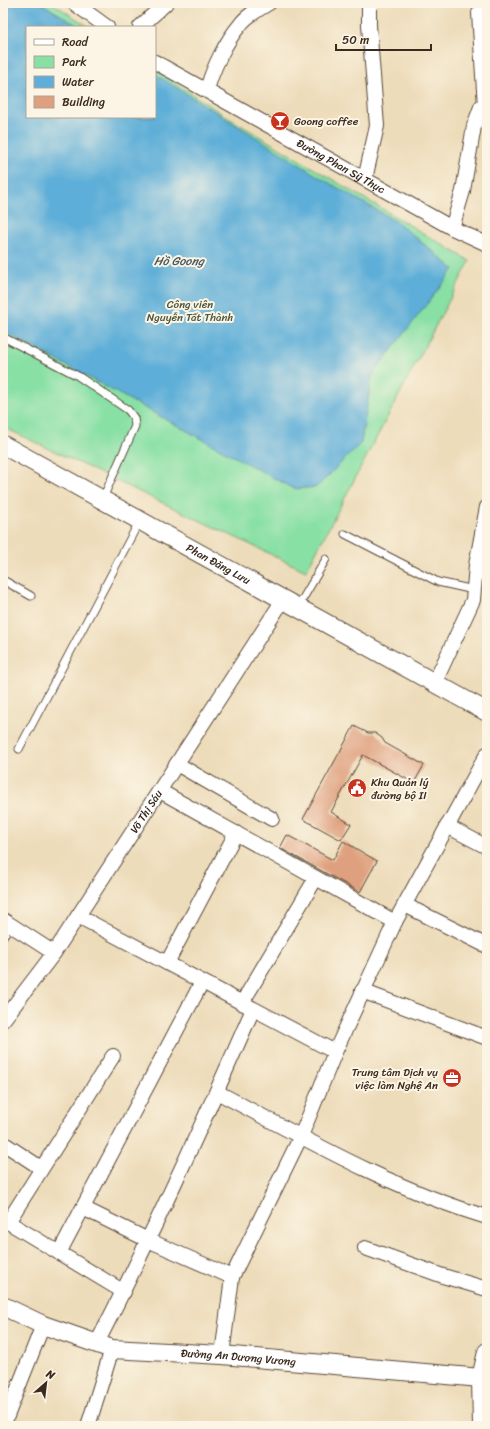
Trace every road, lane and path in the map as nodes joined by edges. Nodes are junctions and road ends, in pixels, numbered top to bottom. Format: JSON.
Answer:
{"nodes":[{"id":1,"x":74,"y":3,"type":"edge"},
{"id":2,"x":166,"y":3,"type":"edge"},
{"id":3,"x":269,"y":3,"type":"edge"},
{"id":4,"x":369,"y":3,"type":"edge"},
{"id":5,"x":479,"y":13,"type":"dead end"},
{"id":6,"x":106,"y":26,"type":"edge"},
{"id":7,"x":141,"y":26,"type":"edge"},
{"id":8,"x":156,"y":63,"type":"edge"},
{"id":9,"x":206,"y":90,"type":"junction"},
{"id":10,"x":486,"y":106,"type":"edge"},
{"id":11,"x":365,"y":179,"type":"junction"},
{"id":12,"x":452,"y":228,"type":"junction"},
{"id":13,"x":487,"y":244,"type":"edge"},
{"id":14,"x":3,"y":336,"type":"edge"},
{"id":15,"x":3,"y":444,"type":"edge"},
{"id":16,"x":103,"y":498,"type":"junction"},
{"id":17,"x":487,"y":507,"type":"edge"},
{"id":18,"x":140,"y":519,"type":"junction"},
{"id":19,"x":345,"y":534,"type":"dead end"},
{"id":20,"x":326,"y":559,"type":"dead end"},
{"id":21,"x":482,"y":566,"type":"edge"},
{"id":22,"x":3,"y":580,"type":"edge"},
{"id":23,"x":474,"y":590,"type":"junction"},
{"id":24,"x":31,"y":596,"type":"dead end"},
{"id":25,"x":291,"y":603,"type":"junction"},
{"id":26,"x":435,"y":682,"type":"junction"},
{"id":27,"x":487,"y":712,"type":"edge"},
{"id":28,"x":19,"y":750,"type":"dead end"},
{"id":29,"x":487,"y":754,"type":"edge"},
{"id":30,"x":177,"y":764,"type":"junction"},
{"id":31,"x":160,"y":791,"type":"junction"},
{"id":32,"x":272,"y":819,"type":"dead end"},
{"id":33,"x":447,"y":826,"type":"junction"},
{"id":34,"x":236,"y":833,"type":"junction"},
{"id":35,"x":487,"y":847,"type":"edge"},
{"id":36,"x":316,"y":878,"type":"junction"},
{"id":37,"x":405,"y":905,"type":"junction"},
{"id":38,"x":78,"y":916,"type":"junction"},
{"id":39,"x":395,"y":922,"type":"junction"},
{"id":40,"x":6,"y":927,"type":"edge"},
{"id":41,"x":487,"y":946,"type":"edge"},
{"id":42,"x":54,"y":953,"type":"junction"},
{"id":43,"x":167,"y":963,"type":"junction"},
{"id":44,"x":202,"y":982,"type":"junction"},
{"id":45,"x":362,"y":991,"type":"junction"},
{"id":46,"x":247,"y":1006,"type":"junction"},
{"id":47,"x":3,"y":1020,"type":"edge"},
{"id":48,"x":487,"y":1038,"type":"edge"},
{"id":49,"x":335,"y":1052,"type":"junction"},
{"id":50,"x":113,"y":1056,"type":"dead end"},
{"id":51,"x":217,"y":1092,"type":"junction"},
{"id":52,"x":301,"y":1136,"type":"junction"},
{"id":53,"x":3,"y":1143,"type":"edge"},
{"id":54,"x":41,"y":1168,"type":"junction"},
{"id":55,"x":83,"y":1208,"type":"junction"},
{"id":56,"x":487,"y":1217,"type":"edge"},
{"id":57,"x":5,"y":1221,"type":"edge"},
{"id":58,"x":148,"y":1240,"type":"junction"},
{"id":59,"x":366,"y":1248,"type":"dead end"},
{"id":60,"x":59,"y":1253,"type":"junction"},
{"id":61,"x":232,"y":1277,"type":"junction"},
{"id":62,"x":487,"y":1289,"type":"edge"},
{"id":63,"x":124,"y":1292,"type":"junction"},
{"id":64,"x":3,"y":1306,"type":"edge"},
{"id":65,"x":43,"y":1325,"type":"junction"},
{"id":66,"x":105,"y":1346,"type":"junction"},
{"id":67,"x":487,"y":1352,"type":"edge"},
{"id":68,"x":222,"y":1355,"type":"junction"},
{"id":69,"x":484,"y":1379,"type":"edge"},
{"id":70,"x":3,"y":1426,"type":"edge"},
{"id":71,"x":88,"y":1426,"type":"edge"},
{"id":72,"x":482,"y":1426,"type":"edge"}],
"edges":[{"from":1,"to":6,"type":"street"},
{"from":2,"to":7,"type":"street"},
{"from":3,"to":9,"type":"street"},
{"from":4,"to":11,"type":"street"},
{"from":5,"to":10,"type":"street"},
{"from":8,"to":9,"type":"street","name":"Đường Phan Sỹ Thục"},
{"from":9,"to":11,"type":"street","name":"Đường Phan Sỹ Thục"},
{"from":10,"to":12,"type":"street"},
{"from":11,"to":12,"type":"street","name":"Đường Phan Sỹ Thục"},
{"from":12,"to":13,"type":"street","name":"Đường Phan Sỹ Thục"},
{"from":14,"to":16,"type":"lane"},
{"from":15,"to":16,"type":"street","name":"Phan Đăng Lưu"},
{"from":16,"to":18,"type":"street","name":"Phan Đăng Lưu"},
{"from":17,"to":21,"type":"street"},
{"from":18,"to":25,"type":"street","name":"Phan Đăng Lưu"},
{"from":18,"to":28,"type":"lane"},
{"from":19,"to":23,"type":"lane"},
{"from":20,"to":25,"type":"lane"},
{"from":21,"to":23,"type":"street"},
{"from":22,"to":24,"type":"lane"},
{"from":23,"to":26,"type":"street"},
{"from":25,"to":26,"type":"street","name":"Phan Đăng Lưu"},
{"from":25,"to":30,"type":"street","name":"Võ Thị Sáu"},
{"from":26,"to":27,"type":"street","name":"Phan Đăng Lưu"},
{"from":29,"to":33,"type":"street"},
{"from":30,"to":31,"type":"street","name":"Võ Thị Sáu"},
{"from":30,"to":32,"type":"street"},
{"from":31,"to":34,"type":"street"},
{"from":31,"to":38,"type":"street","name":"Võ Thị Sáu"},
{"from":33,"to":35,"type":"street"},
{"from":33,"to":37,"type":"street"},
{"from":34,"to":36,"type":"street"},
{"from":34,"to":43,"type":"street"},
{"from":36,"to":39,"type":"street"},
{"from":36,"to":46,"type":"street"},
{"from":37,"to":39,"type":"street"},
{"from":37,"to":41,"type":"street"},
{"from":38,"to":42,"type":"street","name":"Võ Thị Sáu"},
{"from":38,"to":43,"type":"street"},
{"from":39,"to":45,"type":"street"},
{"from":40,"to":42,"type":"street"},
{"from":42,"to":47,"type":"street","name":"Võ Thị Sáu"},
{"from":43,"to":44,"type":"street"},
{"from":44,"to":46,"type":"street"},
{"from":44,"to":55,"type":"street"},
{"from":45,"to":48,"type":"street"},
{"from":45,"to":49,"type":"street"},
{"from":46,"to":49,"type":"street"},
{"from":46,"to":51,"type":"street"},
{"from":49,"to":52,"type":"street"},
{"from":50,"to":54,"type":"street"},
{"from":51,"to":52,"type":"street"},
{"from":51,"to":58,"type":"street"},
{"from":52,"to":56,"type":"street"},
{"from":52,"to":61,"type":"street"},
{"from":53,"to":54,"type":"street"},
{"from":54,"to":57,"type":"street"},
{"from":55,"to":58,"type":"street"},
{"from":55,"to":60,"type":"street"},
{"from":57,"to":60,"type":"street"},
{"from":58,"to":61,"type":"street"},
{"from":58,"to":63,"type":"street"},
{"from":59,"to":62,"type":"street"},
{"from":60,"to":63,"type":"street"},
{"from":61,"to":68,"type":"street"},
{"from":63,"to":66,"type":"street"},
{"from":64,"to":65,"type":"street","name":"Đường An Dương Vương"},
{"from":65,"to":66,"type":"street","name":"Đường An Dương Vương"},
{"from":65,"to":70,"type":"street"},
{"from":66,"to":68,"type":"street","name":"Đường An Dương Vương"},
{"from":66,"to":71,"type":"street"},
{"from":67,"to":69,"type":"street"},
{"from":68,"to":69,"type":"street","name":"Đường An Dương Vương"},
{"from":69,"to":72,"type":"street"}]}
